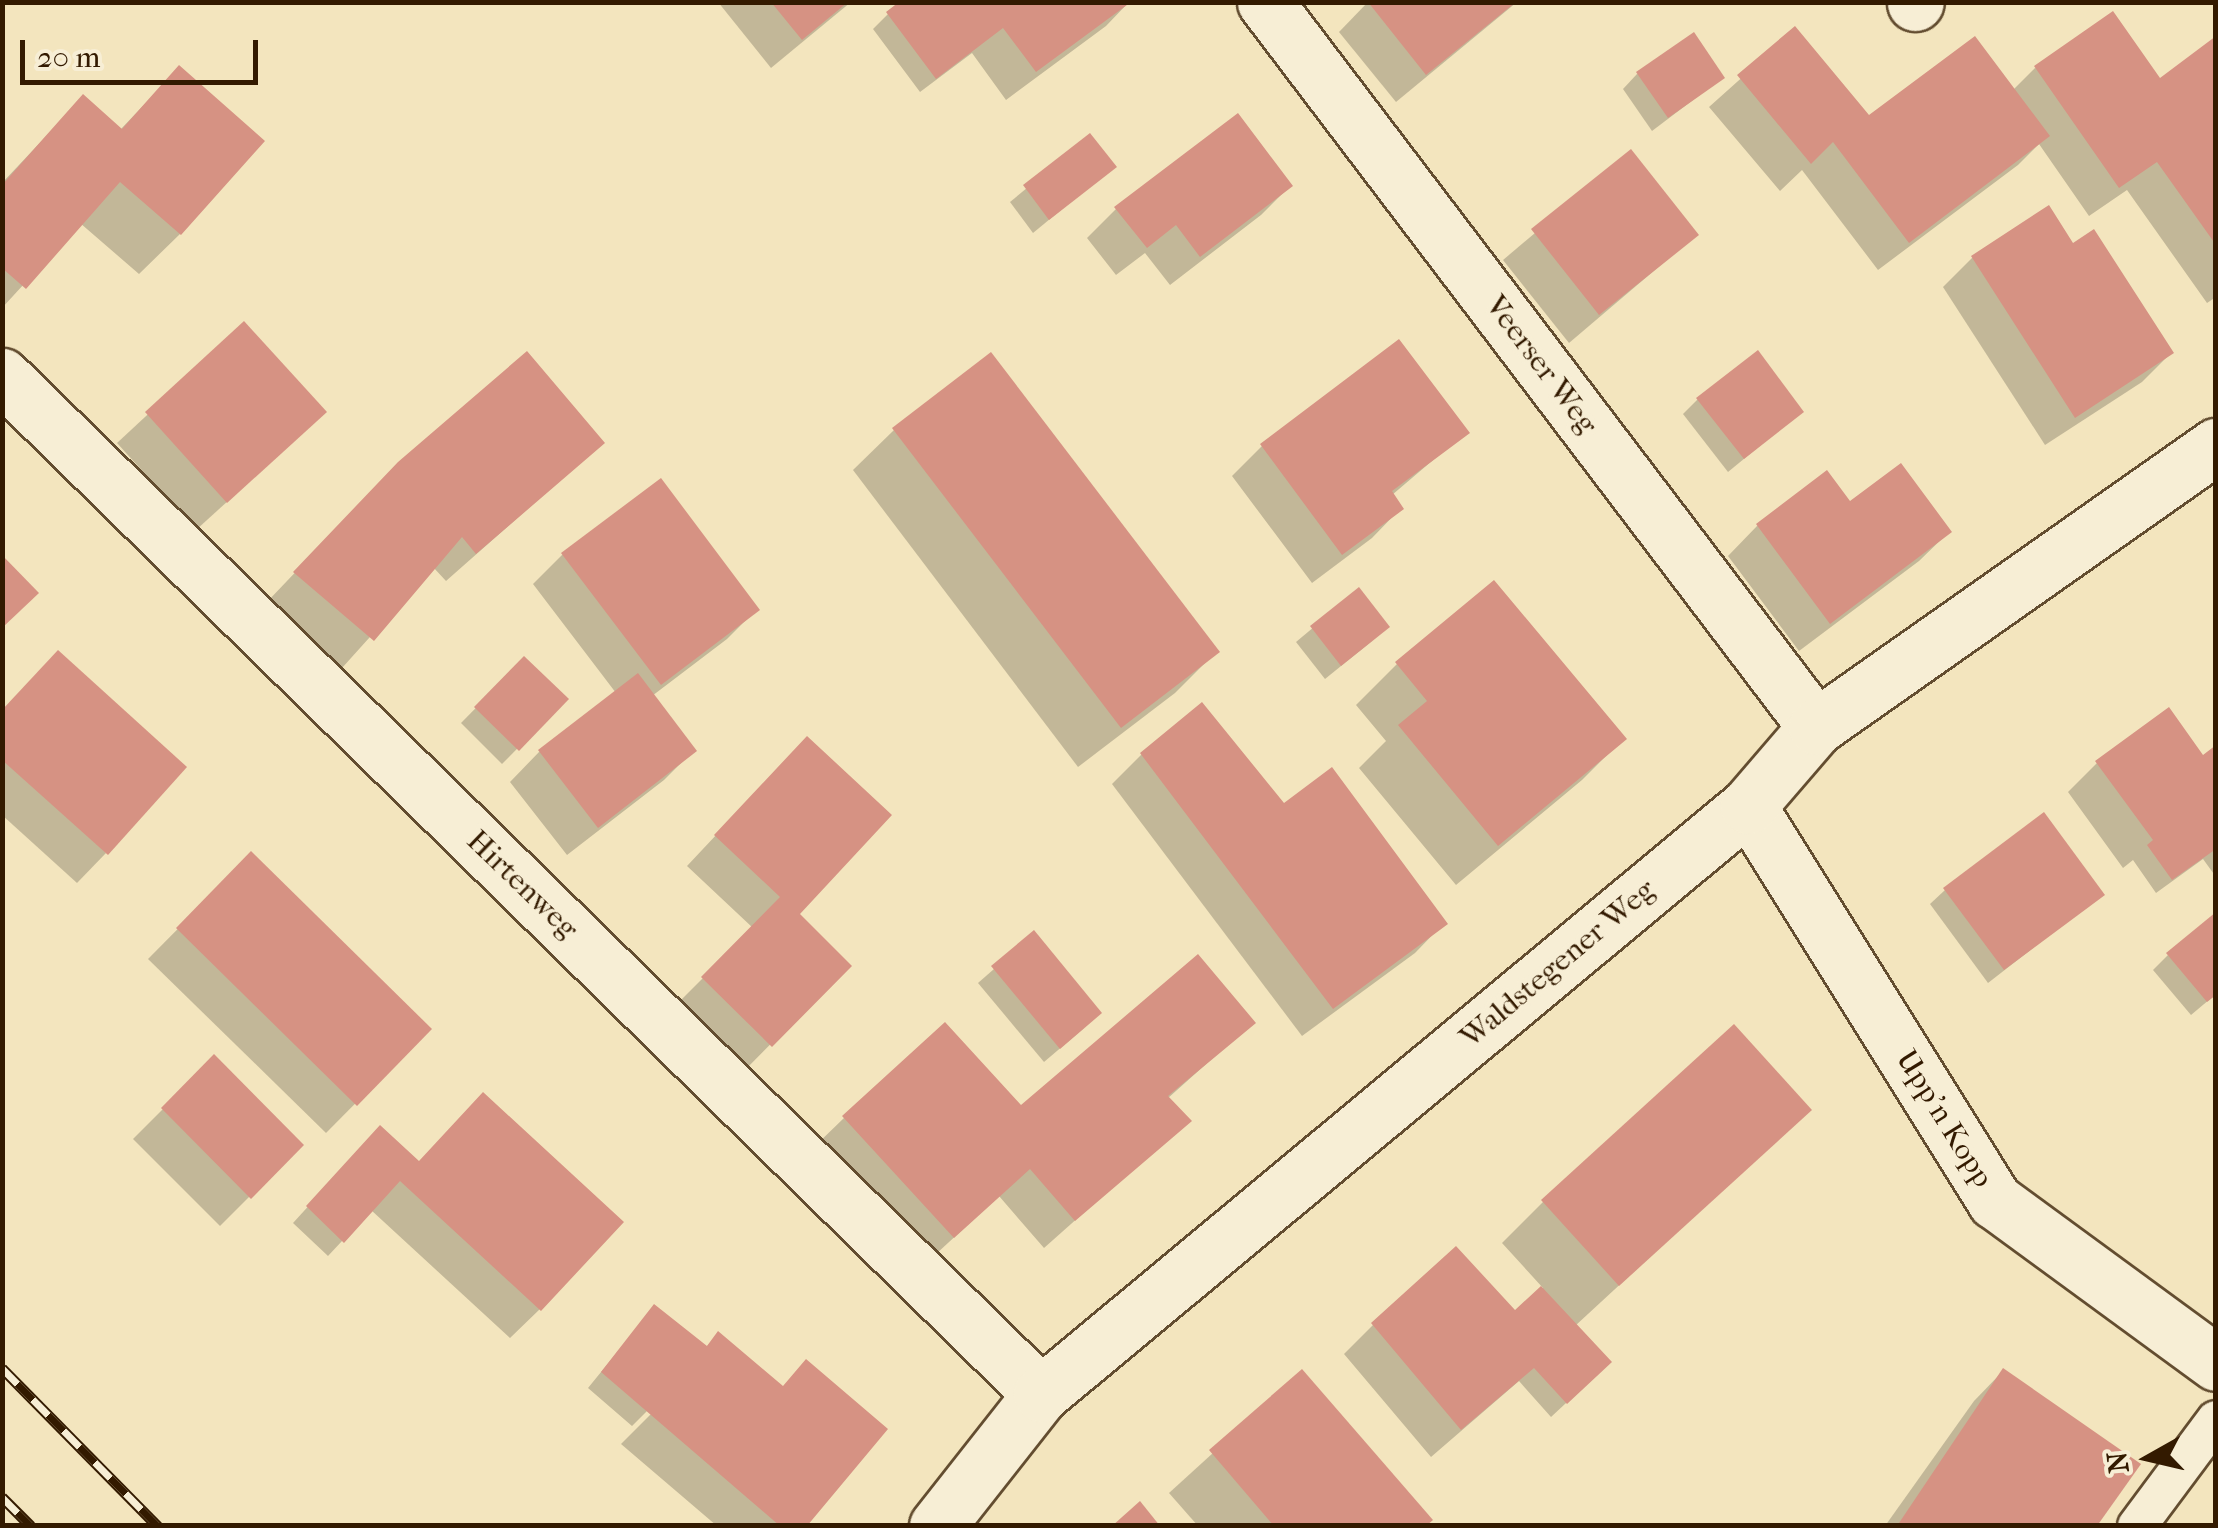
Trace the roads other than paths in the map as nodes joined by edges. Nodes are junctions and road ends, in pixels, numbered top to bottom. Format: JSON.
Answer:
{"nodes":[{"id":1,"x":1265,"y":2,"type":"edge"},
{"id":2,"x":2,"y":376,"type":"edge"},
{"id":3,"x":2216,"y":446,"type":"edge"},
{"id":4,"x":1816,"y":727,"type":"junction"},
{"id":5,"x":1748,"y":806,"type":"junction"},
{"id":6,"x":2216,"y":1363,"type":"edge"},
{"id":7,"x":1042,"y":1394,"type":"junction"},
{"id":8,"x":2216,"y":1420,"type":"edge"},
{"id":9,"x":938,"y":1526,"type":"edge"},
{"id":10,"x":2137,"y":1526,"type":"edge"}],
"edges":[{"from":1,"to":4,"type":"street","name":"Veerser Weg"},
{"from":2,"to":7,"type":"street","name":"Hirtenweg"},
{"from":3,"to":4,"type":"street","name":"Waldstegener Weg"},
{"from":4,"to":5,"type":"street","name":"Waldstegener Weg"},
{"from":5,"to":6,"type":"street","name":"Upp'n Kopp"},
{"from":5,"to":7,"type":"street","name":"Waldstegener Weg"},
{"from":7,"to":9,"type":"street","name":"Waldstegener Weg"},
{"from":8,"to":10,"type":"lane"}]}
